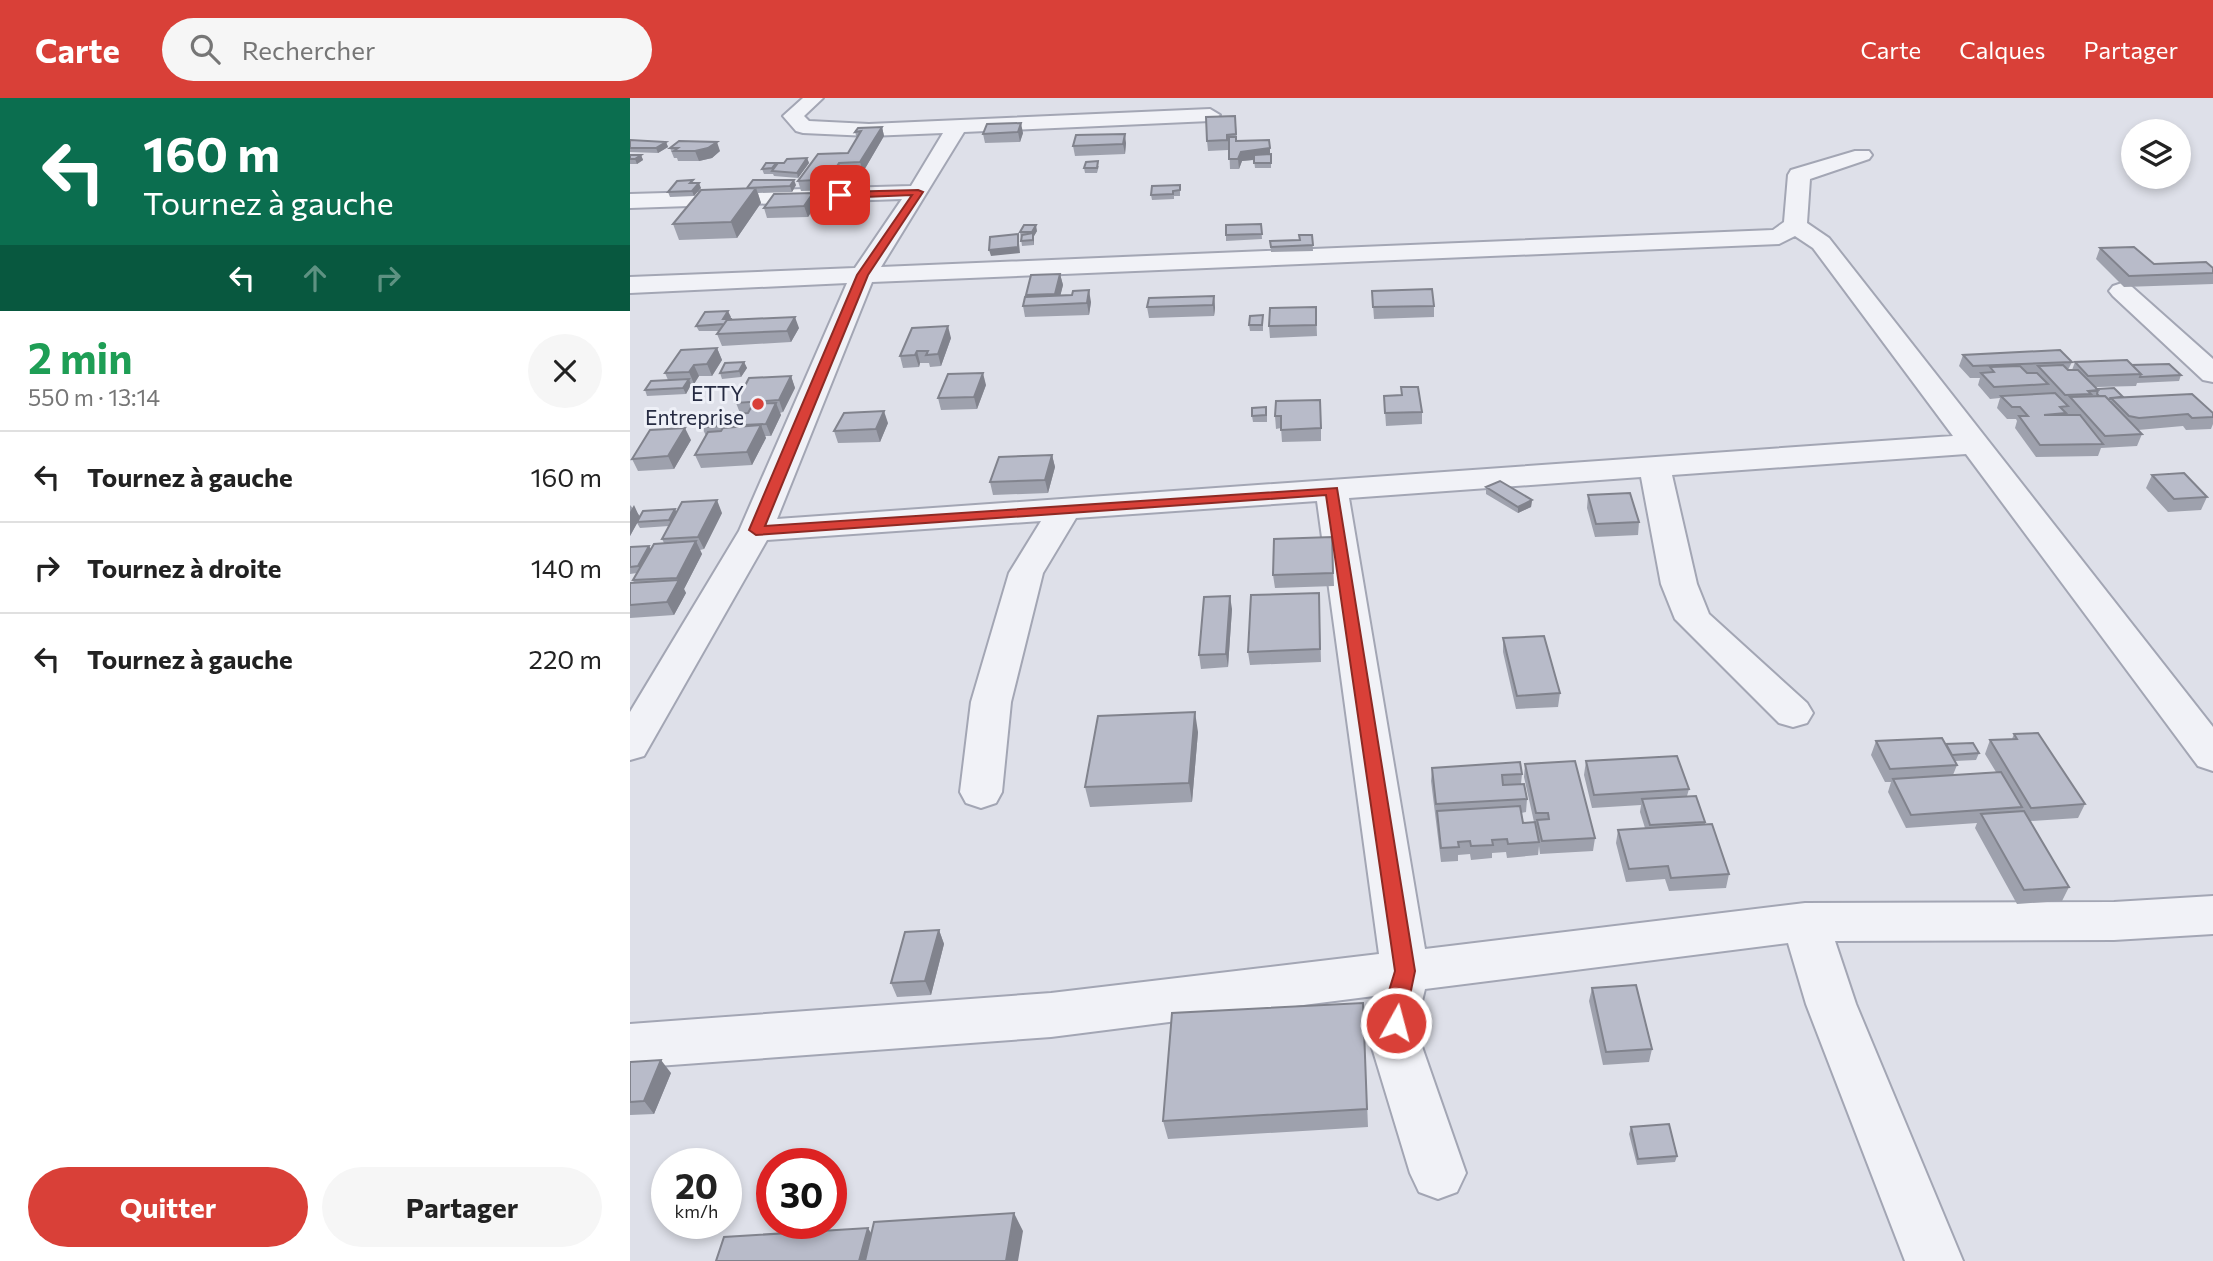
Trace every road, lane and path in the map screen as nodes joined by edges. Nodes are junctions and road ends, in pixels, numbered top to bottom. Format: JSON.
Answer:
{"nodes":[{"id":1,"x":814,"y":98,"type":"edge"},
{"id":2,"x":1210,"y":115,"type":"edge"},
{"id":3,"x":958,"y":125,"type":"junction"},
{"id":4,"x":1862,"y":155,"type":"dead end"},
{"id":5,"x":918,"y":192,"type":"junction"},
{"id":6,"x":630,"y":201,"type":"edge"},
{"id":7,"x":1795,"y":225,"type":"junction"},
{"id":8,"x":863,"y":275,"type":"junction"},
{"id":9,"x":630,"y":285,"type":"edge"},
{"id":10,"x":2122,"y":291,"type":"dead end"},
{"id":11,"x":2213,"y":374,"type":"edge"},
{"id":12,"x":1975,"y":444,"type":"junction"},
{"id":13,"x":1655,"y":467,"type":"junction"},
{"id":14,"x":1332,"y":491,"type":"junction"},
{"id":15,"x":1065,"y":508,"type":"junction"},
{"id":16,"x":756,"y":530,"type":"junction"},
{"id":17,"x":1793,"y":713,"type":"dead end"},
{"id":18,"x":634,"y":732,"type":"edge"},
{"id":19,"x":2213,"y":756,"type":"edge"},
{"id":20,"x":981,"y":792,"type":"dead end"},
{"id":21,"x":2213,"y":915,"type":"edge"},
{"id":22,"x":1805,"y":922,"type":"junction"},
{"id":23,"x":1405,"y":971,"type":"junction"},
{"id":24,"x":630,"y":1046,"type":"edge"},
{"id":25,"x":1438,"y":1173,"type":"dead end"},
{"id":26,"x":1934,"y":1261,"type":"edge"}],
"edges":[{"from":1,"to":3,"type":"street"},
{"from":2,"to":3,"type":"street"},
{"from":3,"to":5,"type":"street"},
{"from":4,"to":7,"type":"street"},
{"from":5,"to":6,"type":"street"},
{"from":5,"to":8,"type":"street"},
{"from":7,"to":8,"type":"street"},
{"from":7,"to":12,"type":"street"},
{"from":8,"to":9,"type":"street"},
{"from":8,"to":16,"type":"street"},
{"from":10,"to":11,"type":"street"},
{"from":12,"to":13,"type":"street"},
{"from":12,"to":19,"type":"street"},
{"from":13,"to":14,"type":"street"},
{"from":13,"to":17,"type":"street"},
{"from":14,"to":15,"type":"street"},
{"from":14,"to":23,"type":"street"},
{"from":15,"to":16,"type":"street"},
{"from":15,"to":20,"type":"street"},
{"from":16,"to":18,"type":"street"},
{"from":21,"to":22,"type":"street"},
{"from":22,"to":23,"type":"street"},
{"from":22,"to":26,"type":"street"},
{"from":23,"to":24,"type":"street"},
{"from":23,"to":25,"type":"street"}]}
